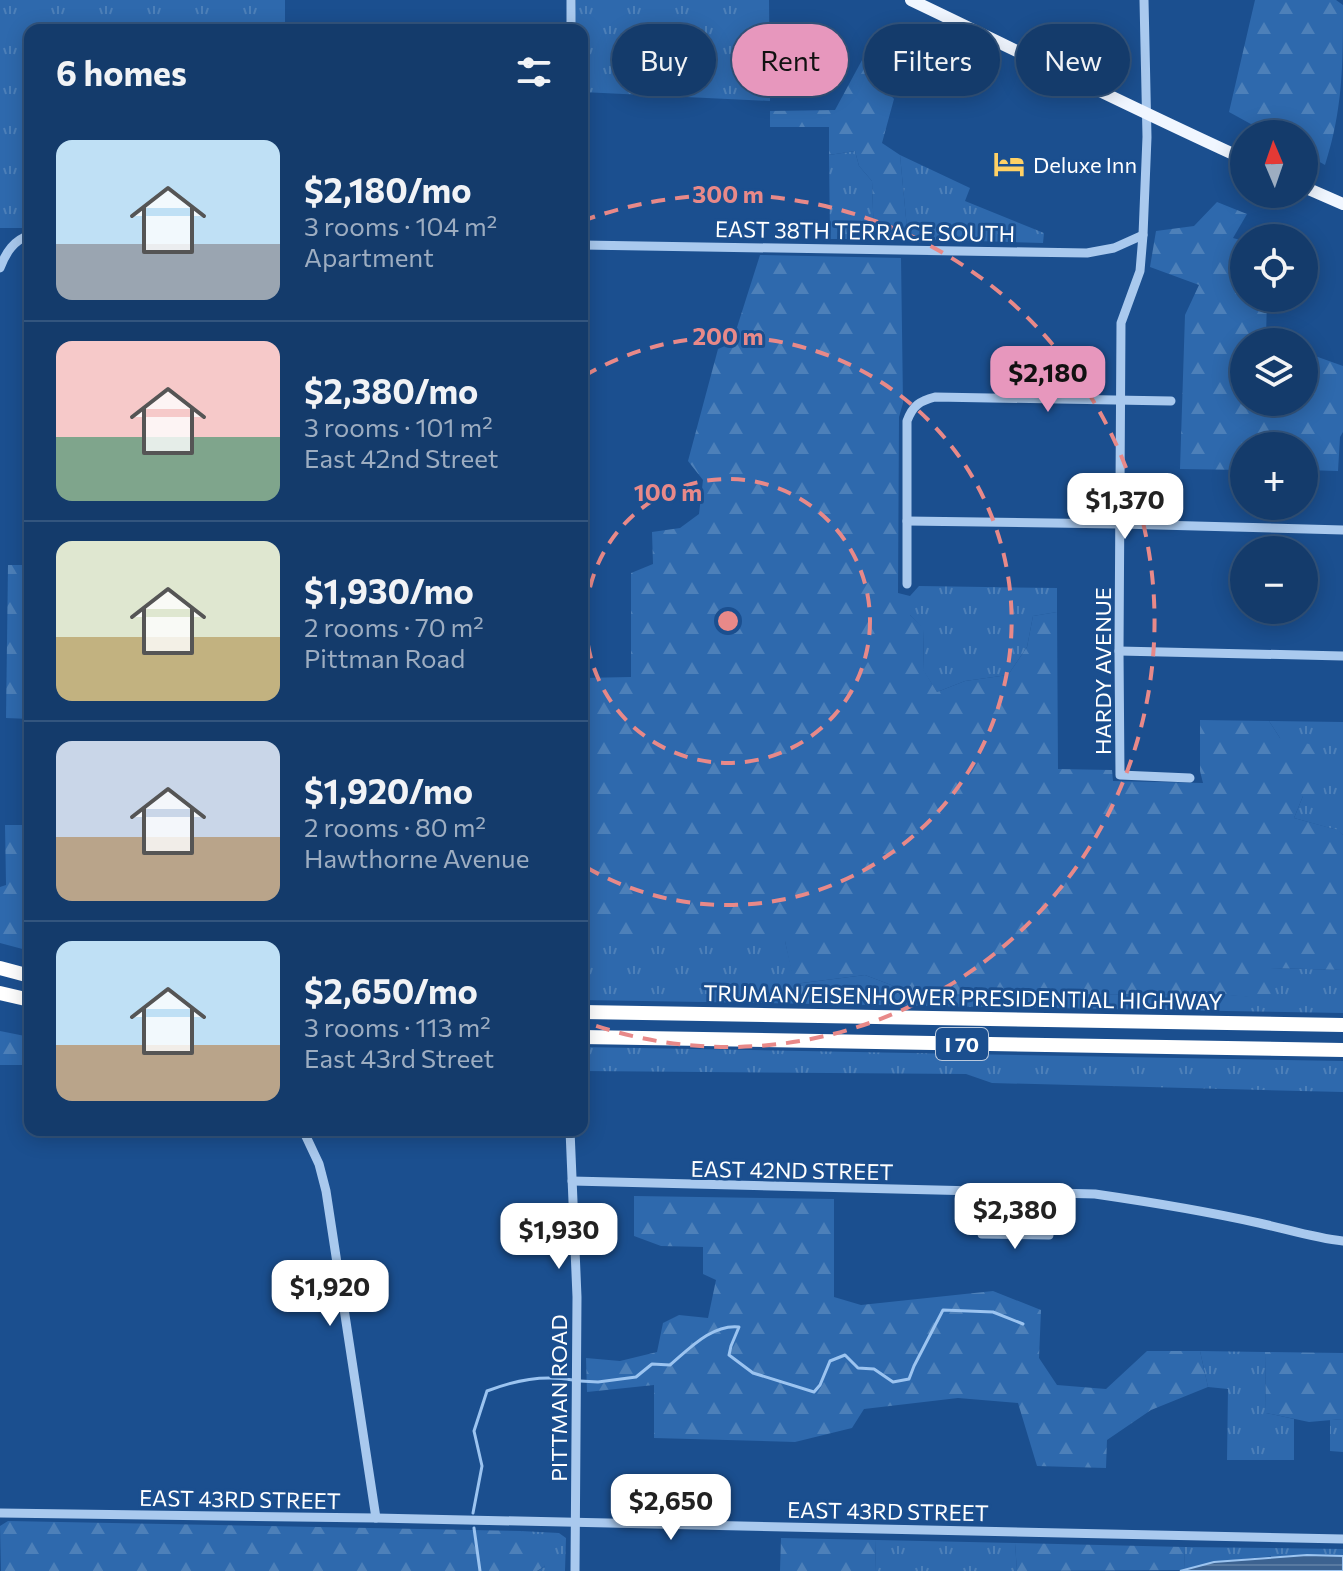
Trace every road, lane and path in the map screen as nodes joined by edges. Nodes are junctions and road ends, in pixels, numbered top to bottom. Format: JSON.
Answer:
{"nodes":[{"id":1,"x":571,"y":0,"type":"edge"},
{"id":2,"x":911,"y":0,"type":"edge"},
{"id":3,"x":1144,"y":0,"type":"edge"},
{"id":4,"x":571,"y":24,"type":"edge"},
{"id":5,"x":1147,"y":115,"type":"junction"},
{"id":6,"x":1230,"y":153,"type":"edge"},
{"id":7,"x":1318,"y":193,"type":"edge"},
{"id":8,"x":1343,"y":204,"type":"edge"},
{"id":9,"x":1143,"y":235,"type":"junction"},
{"id":10,"x":24,"y":238,"type":"edge"},
{"id":11,"x":588,"y":245,"type":"edge"},
{"id":12,"x":0,"y":268,"type":"edge"},
{"id":13,"x":1121,"y":399,"type":"junction"},
{"id":14,"x":1171,"y":401,"type":"dead end"},
{"id":15,"x":907,"y":521,"type":"junction"},
{"id":16,"x":1120,"y":524,"type":"junction"},
{"id":17,"x":1343,"y":530,"type":"edge"},
{"id":18,"x":907,"y":584,"type":"dead end"},
{"id":19,"x":1119,"y":651,"type":"junction"},
{"id":20,"x":1343,"y":656,"type":"edge"},
{"id":21,"x":1190,"y":778,"type":"dead end"},
{"id":22,"x":0,"y":968,"type":"edge"},
{"id":23,"x":24,"y":974,"type":"edge"},
{"id":24,"x":0,"y":993,"type":"edge"},
{"id":25,"x":24,"y":999,"type":"edge"},
{"id":26,"x":588,"y":1012,"type":"edge"},
{"id":27,"x":1343,"y":1025,"type":"edge"},
{"id":28,"x":588,"y":1037,"type":"edge"},
{"id":29,"x":1343,"y":1050,"type":"edge"},
{"id":30,"x":306,"y":1136,"type":"edge"},
{"id":31,"x":570,"y":1136,"type":"edge"},
{"id":32,"x":572,"y":1181,"type":"junction"},
{"id":33,"x":980,"y":1192,"type":"junction"},
{"id":34,"x":1053,"y":1193,"type":"junction"},
{"id":35,"x":1343,"y":1241,"type":"edge"},
{"id":36,"x":0,"y":1513,"type":"edge"},
{"id":37,"x":376,"y":1518,"type":"junction"},
{"id":38,"x":575,"y":1523,"type":"junction"},
{"id":39,"x":1343,"y":1539,"type":"edge"},
{"id":40,"x":575,"y":1571,"type":"edge"}],
"edges":[{"from":1,"to":4,"type":"street"},
{"from":2,"to":5,"type":"main road"},
{"from":3,"to":5,"type":"street","name":"HARDY AVENUE"},
{"from":5,"to":6,"type":"main road"},
{"from":5,"to":9,"type":"street","name":"HARDY AVENUE"},
{"from":7,"to":8,"type":"main road"},
{"from":9,"to":11,"type":"street","name":"EAST 38TH TERRACE SOUTH"},
{"from":9,"to":13,"type":"street","name":"HARDY AVENUE"},
{"from":10,"to":12,"type":"street"},
{"from":13,"to":14,"type":"street"},
{"from":13,"to":15,"type":"street"},
{"from":13,"to":16,"type":"street","name":"HARDY AVENUE"},
{"from":15,"to":16,"type":"street"},
{"from":15,"to":18,"type":"street"},
{"from":16,"to":17,"type":"street"},
{"from":16,"to":19,"type":"street","name":"HARDY AVENUE"},
{"from":19,"to":20,"type":"street"},
{"from":19,"to":21,"type":"street","name":"HARDY AVENUE"},
{"from":22,"to":23,"type":"highway"},
{"from":24,"to":25,"type":"highway"},
{"from":26,"to":27,"type":"highway","name":"TRUMAN/EISENHOWER PRESIDENTIAL HIGHWAY","number":"I 70"},
{"from":28,"to":29,"type":"highway","number":"I 70"},
{"from":30,"to":37,"type":"street"},
{"from":31,"to":32,"type":"street","name":"PITTMAN ROAD"},
{"from":32,"to":33,"type":"street","name":"EAST 42ND STREET"},
{"from":32,"to":38,"type":"street","name":"PITTMAN ROAD"},
{"from":33,"to":34,"type":"street","name":"EAST 42ND STREET"},
{"from":33,"to":34,"type":"street"},
{"from":34,"to":35,"type":"street","name":"EAST 42ND STREET"},
{"from":36,"to":37,"type":"street","name":"EAST 43RD STREET"},
{"from":37,"to":38,"type":"street","name":"EAST 43RD STREET"},
{"from":38,"to":39,"type":"street","name":"EAST 43RD STREET"},
{"from":38,"to":40,"type":"street","name":"PITTMAN ROAD"}]}
